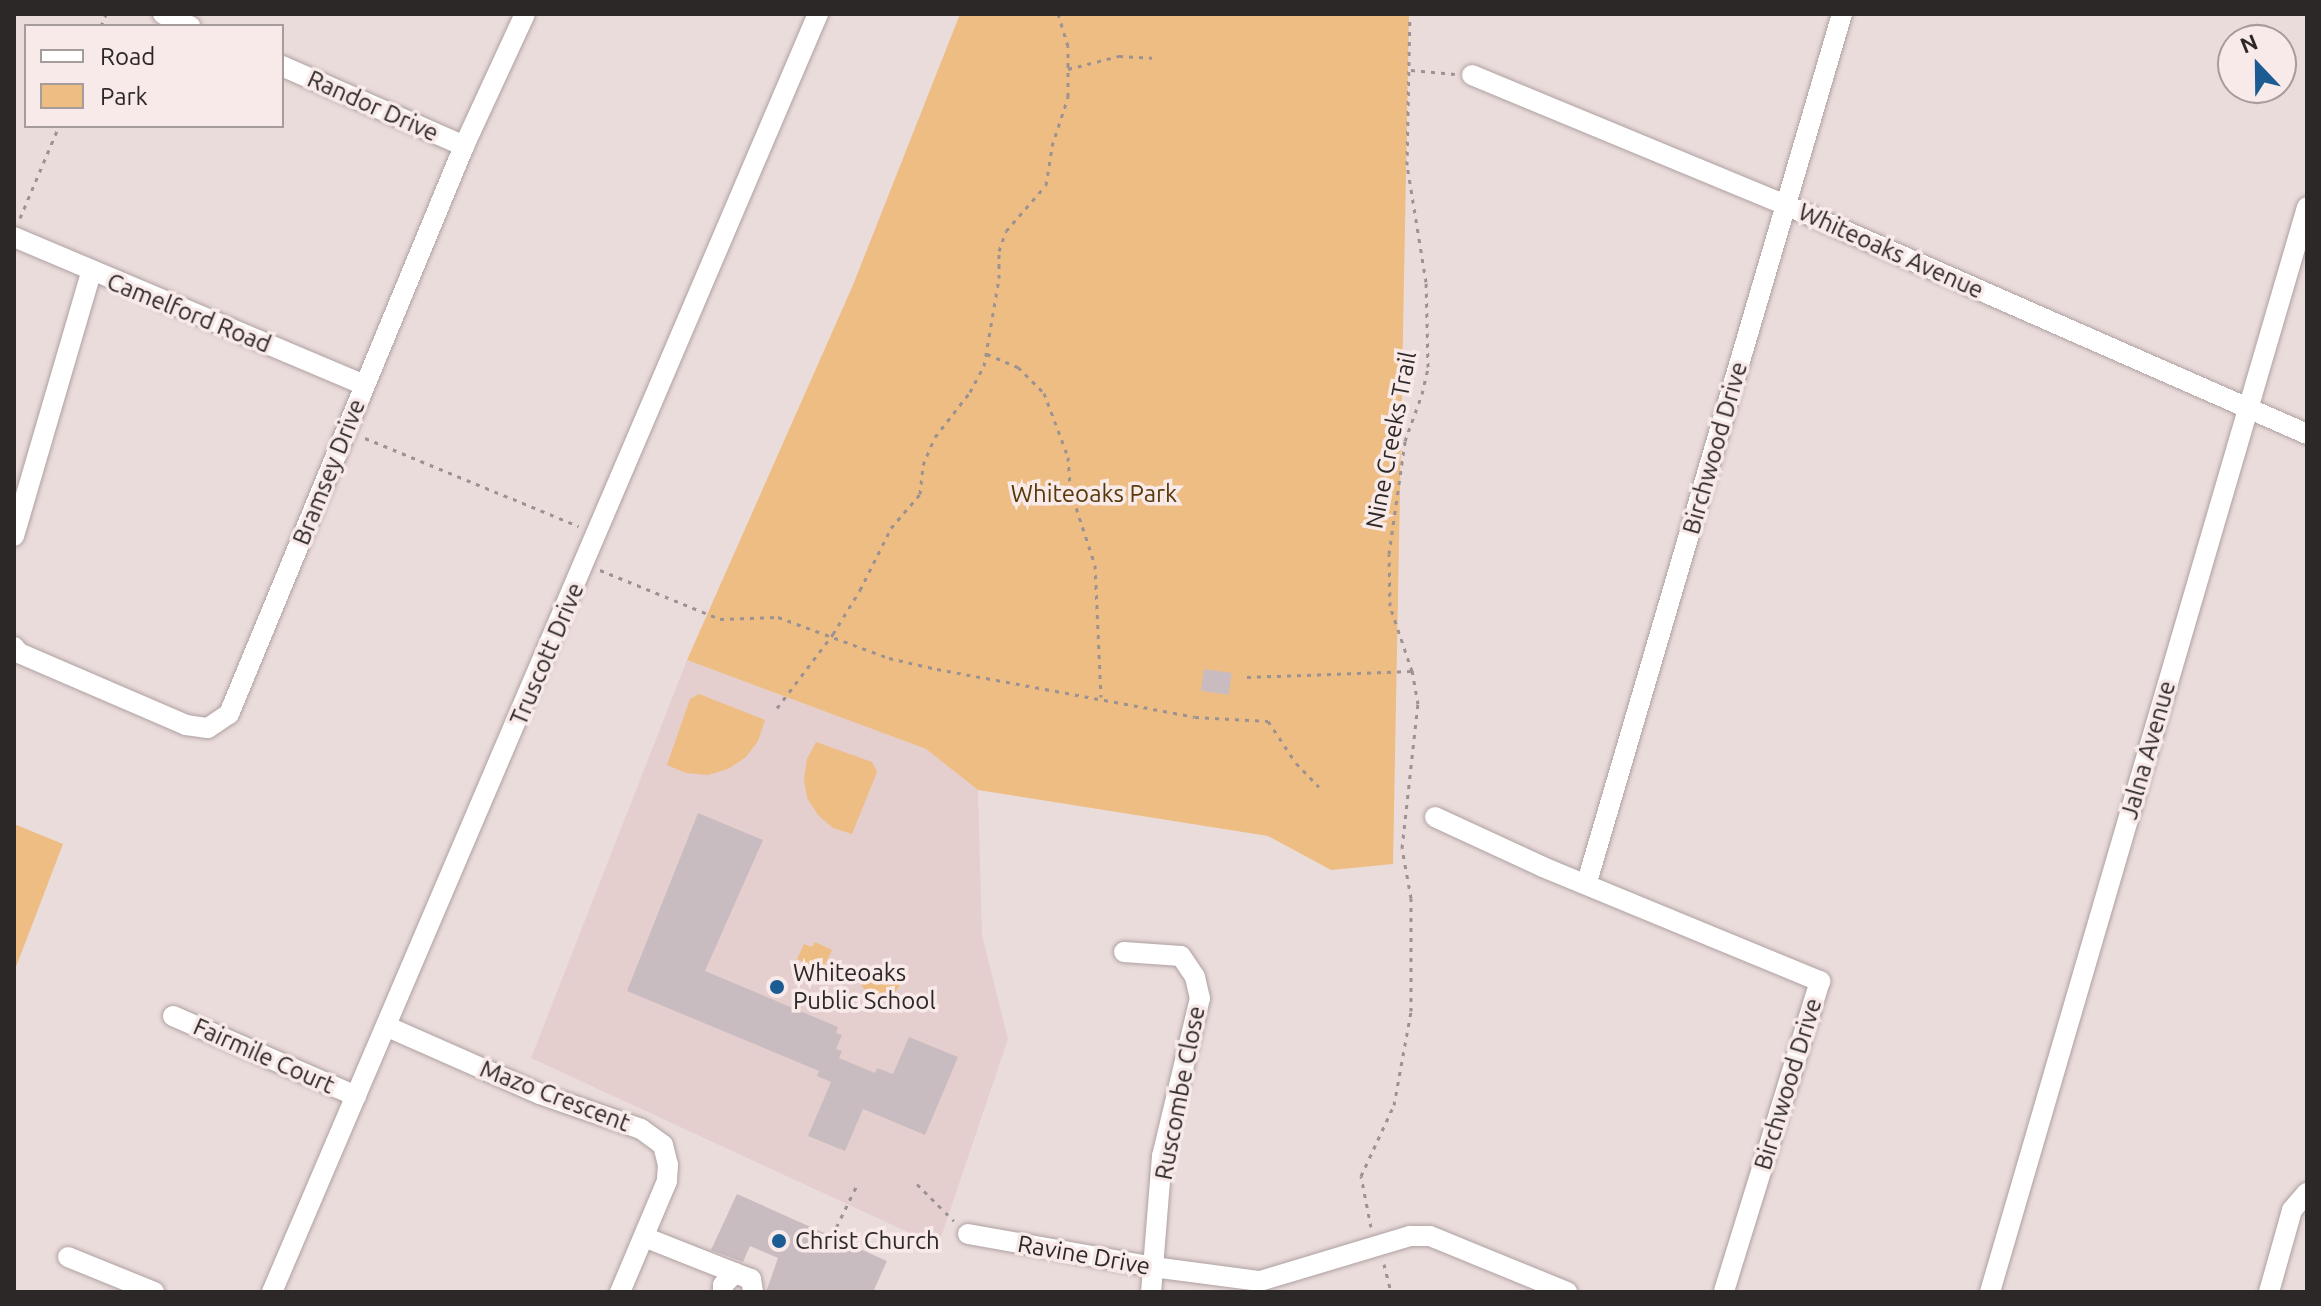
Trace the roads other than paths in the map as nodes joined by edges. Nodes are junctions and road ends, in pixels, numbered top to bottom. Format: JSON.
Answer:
{"nodes":[{"id":1,"x":163,"y":14,"type":"edge"},
{"id":2,"x":525,"y":14,"type":"edge"},
{"id":3,"x":818,"y":14,"type":"edge"},
{"id":4,"x":1842,"y":14,"type":"edge"},
{"id":5,"x":186,"y":24,"type":"edge"},
{"id":6,"x":284,"y":67,"type":"edge"},
{"id":7,"x":1472,"y":75,"type":"road end"},
{"id":8,"x":464,"y":146,"type":"junction"},
{"id":9,"x":1786,"y":205,"type":"junction"},
{"id":10,"x":2307,"y":207,"type":"edge"},
{"id":11,"x":17,"y":228,"type":"edge"},
{"id":12,"x":91,"y":272,"type":"junction"},
{"id":13,"x":364,"y":385,"type":"junction"},
{"id":14,"x":2248,"y":407,"type":"junction"},
{"id":15,"x":2307,"y":434,"type":"edge"},
{"id":16,"x":14,"y":536,"type":"edge"},
{"id":17,"x":14,"y":647,"type":"edge"},
{"id":18,"x":1435,"y":817,"type":"dead end"},
{"id":19,"x":1587,"y":882,"type":"junction"},
{"id":20,"x":1124,"y":952,"type":"dead end"},
{"id":21,"x":173,"y":1016,"type":"dead end"},
{"id":22,"x":388,"y":1027,"type":"junction"},
{"id":23,"x":356,"y":1096,"type":"junction"},
{"id":24,"x":2307,"y":1193,"type":"edge"},
{"id":25,"x":968,"y":1234,"type":"road end"},
{"id":26,"x":644,"y":1237,"type":"junction"},
{"id":27,"x":68,"y":1257,"type":"dead end"},
{"id":28,"x":1153,"y":1267,"type":"junction"},
{"id":29,"x":735,"y":1273,"type":"junction"},
{"id":30,"x":154,"y":1292,"type":"edge"},
{"id":31,"x":272,"y":1292,"type":"edge"},
{"id":32,"x":620,"y":1292,"type":"edge"},
{"id":33,"x":723,"y":1292,"type":"edge"},
{"id":34,"x":753,"y":1292,"type":"edge"},
{"id":35,"x":1151,"y":1292,"type":"edge"},
{"id":36,"x":1567,"y":1292,"type":"edge"},
{"id":37,"x":1724,"y":1292,"type":"edge"},
{"id":38,"x":1990,"y":1292,"type":"edge"},
{"id":39,"x":2269,"y":1292,"type":"edge"}],
"edges":[{"from":1,"to":5,"type":"street"},
{"from":2,"to":8,"type":"street","name":"Bramsey Drive"},
{"from":3,"to":22,"type":"street","name":"Truscott Drive"},
{"from":4,"to":9,"type":"street","name":"Birchwood Drive"},
{"from":6,"to":8,"type":"street","name":"Randor Drive"},
{"from":7,"to":9,"type":"street","name":"Whiteoaks Avenue"},
{"from":8,"to":13,"type":"street","name":"Bramsey Drive"},
{"from":9,"to":14,"type":"street","name":"Whiteoaks Avenue"},
{"from":9,"to":19,"type":"street","name":"Birchwood Drive"},
{"from":10,"to":14,"type":"street","name":"Jalna Avenue"},
{"from":11,"to":12,"type":"street","name":"Camelford Road"},
{"from":12,"to":13,"type":"street","name":"Camelford Road"},
{"from":12,"to":16,"type":"street"},
{"from":13,"to":17,"type":"street","name":"Bramsey Drive"},
{"from":14,"to":15,"type":"street","name":"Whiteoaks Avenue"},
{"from":14,"to":38,"type":"street","name":"Jalna Avenue"},
{"from":18,"to":19,"type":"street","name":"Birchwood Drive"},
{"from":19,"to":37,"type":"street","name":"Birchwood Drive"},
{"from":20,"to":28,"type":"street","name":"Ruscombe Close"},
{"from":21,"to":23,"type":"street","name":"Fairmile Court"},
{"from":22,"to":23,"type":"street","name":"Truscott Drive"},
{"from":22,"to":26,"type":"street","name":"Mazo Crescent"},
{"from":23,"to":31,"type":"street","name":"Truscott Drive"},
{"from":24,"to":39,"type":"street"},
{"from":25,"to":28,"type":"street","name":"Ravine Drive"},
{"from":26,"to":29,"type":"street"},
{"from":26,"to":32,"type":"street","name":"Mazo Crescent"},
{"from":27,"to":30,"type":"street"},
{"from":28,"to":35,"type":"street","name":"Ruscombe Close"},
{"from":28,"to":36,"type":"street","name":"Ravine Drive"},
{"from":29,"to":33,"type":"street"},
{"from":29,"to":34,"type":"street"}]}
